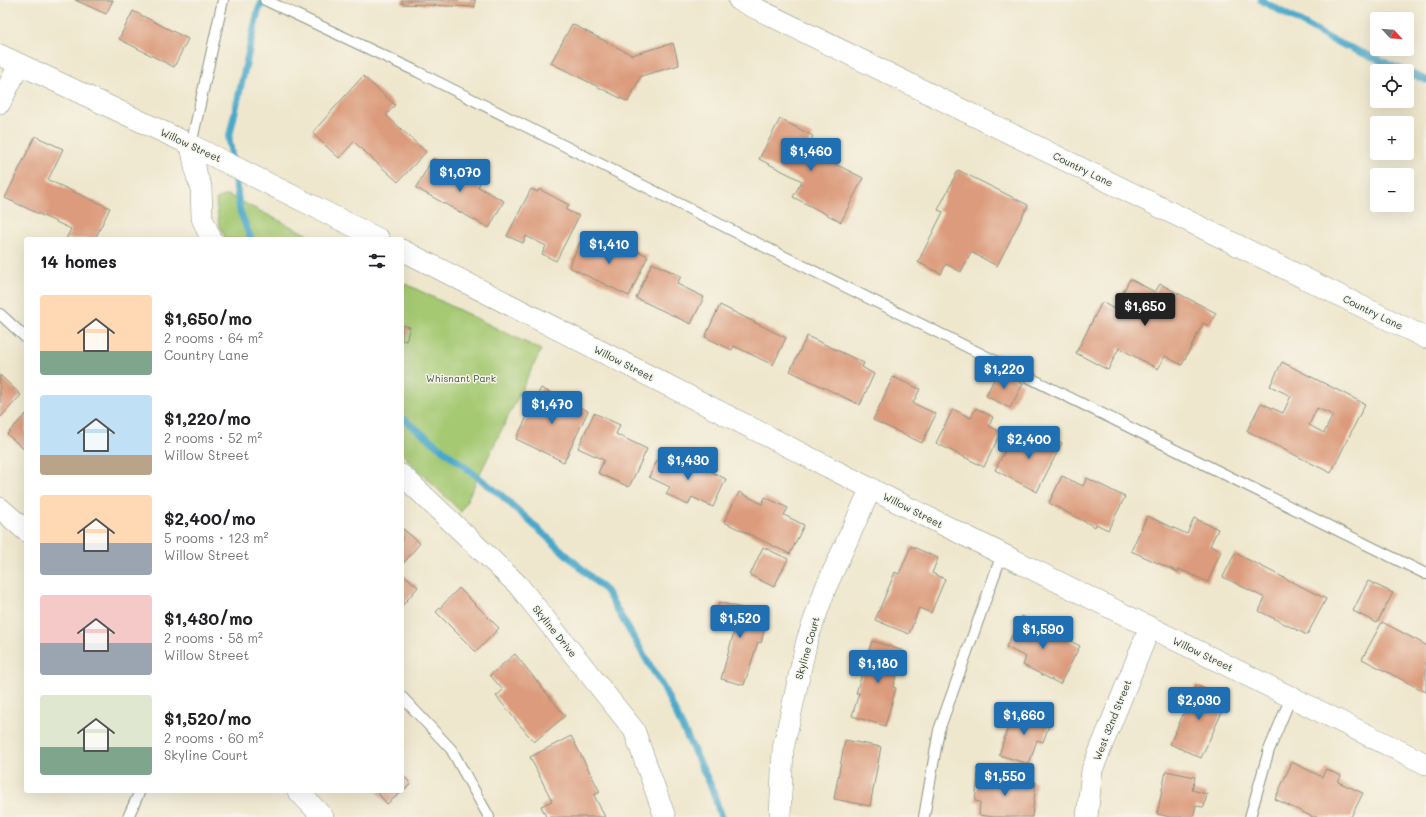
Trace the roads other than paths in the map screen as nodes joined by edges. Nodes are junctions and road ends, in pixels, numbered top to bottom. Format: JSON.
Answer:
{"nodes":[{"id":1,"x":223,"y":0,"type":"edge"},
{"id":2,"x":264,"y":0,"type":"edge"},
{"id":3,"x":739,"y":0,"type":"edge"},
{"id":4,"x":0,"y":55,"type":"edge"},
{"id":5,"x":19,"y":64,"type":"junction"},
{"id":6,"x":0,"y":103,"type":"edge"},
{"id":7,"x":199,"y":149,"type":"junction"},
{"id":8,"x":210,"y":237,"type":"edge"},
{"id":9,"x":375,"y":237,"type":"edge"},
{"id":10,"x":404,"y":251,"type":"edge"},
{"id":11,"x":0,"y":314,"type":"edge"},
{"id":12,"x":24,"y":336,"type":"edge"},
{"id":13,"x":1426,"y":338,"type":"edge"},
{"id":14,"x":404,"y":477,"type":"edge"},
{"id":15,"x":871,"y":488,"type":"junction"},
{"id":16,"x":0,"y":508,"type":"edge"},
{"id":17,"x":24,"y":529,"type":"edge"},
{"id":18,"x":1002,"y":554,"type":"junction"},
{"id":19,"x":1426,"y":574,"type":"edge"},
{"id":20,"x":1150,"y":627,"type":"junction"},
{"id":21,"x":1291,"y":697,"type":"junction"},
{"id":22,"x":404,"y":699,"type":"edge"},
{"id":23,"x":1426,"y":764,"type":"edge"},
{"id":24,"x":300,"y":793,"type":"edge"},
{"id":25,"x":138,"y":796,"type":"edge"},
{"id":26,"x":128,"y":817,"type":"edge"},
{"id":27,"x":323,"y":817,"type":"edge"},
{"id":28,"x":489,"y":817,"type":"edge"},
{"id":29,"x":665,"y":817,"type":"edge"},
{"id":30,"x":780,"y":817,"type":"edge"},
{"id":31,"x":924,"y":817,"type":"edge"},
{"id":32,"x":1087,"y":817,"type":"edge"},
{"id":33,"x":1250,"y":817,"type":"edge"}],
"edges":[{"from":1,"to":7,"type":"lane"},
{"from":2,"to":19,"type":"lane"},
{"from":3,"to":13,"type":"street","name":"Country Lane"},
{"from":4,"to":5,"type":"street","name":"Willow Street"},
{"from":5,"to":6,"type":"street"},
{"from":5,"to":7,"type":"street","name":"Willow Street"},
{"from":7,"to":8,"type":"street"},
{"from":7,"to":9,"type":"street","name":"Willow Street"},
{"from":10,"to":15,"type":"street","name":"Willow Street"},
{"from":11,"to":12,"type":"lane"},
{"from":14,"to":29,"type":"street","name":"Skyline Drive"},
{"from":15,"to":18,"type":"street","name":"Willow Street"},
{"from":15,"to":30,"type":"street","name":"Skyline Court"},
{"from":16,"to":17,"type":"street"},
{"from":18,"to":20,"type":"street","name":"Willow Street"},
{"from":18,"to":31,"type":"lane"},
{"from":20,"to":21,"type":"street","name":"Willow Street"},
{"from":20,"to":32,"type":"street","name":"West 32nd Street"},
{"from":21,"to":23,"type":"street","name":"Willow Street"},
{"from":21,"to":33,"type":"lane"},
{"from":22,"to":28,"type":"lane"},
{"from":24,"to":27,"type":"street"},
{"from":25,"to":26,"type":"lane"}]}
